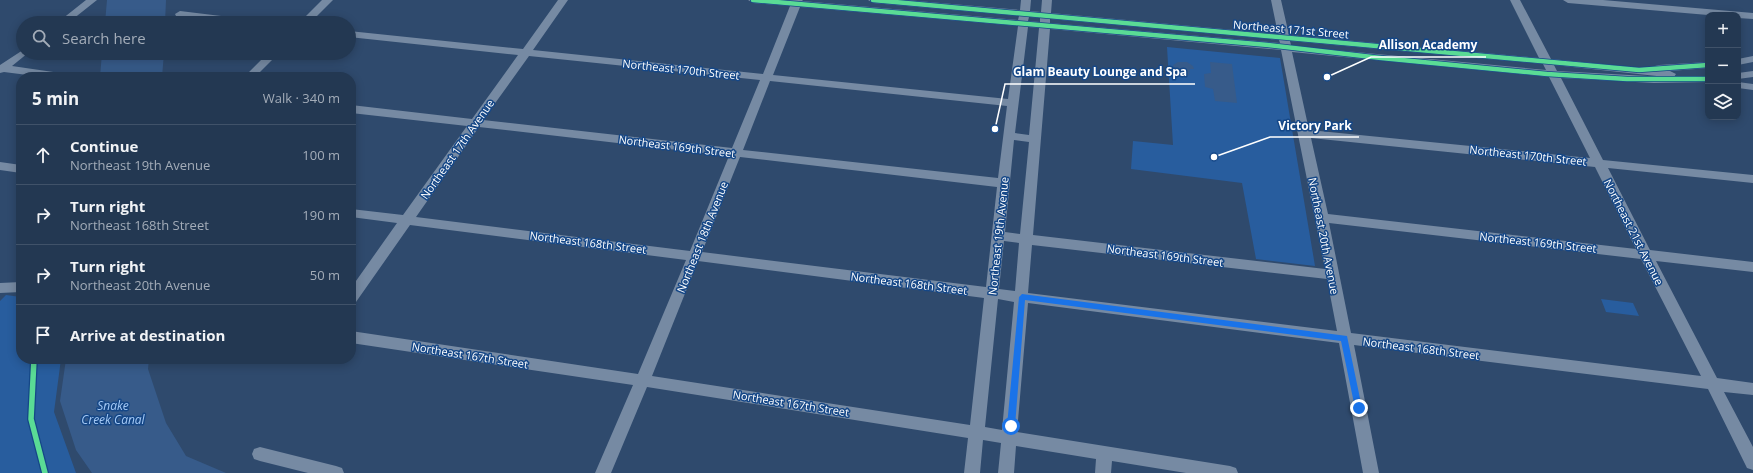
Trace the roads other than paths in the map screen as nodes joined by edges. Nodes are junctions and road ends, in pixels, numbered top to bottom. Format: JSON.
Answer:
{"nodes":[{"id":1,"x":92,"y":0,"type":"edge"},
{"id":2,"x":328,"y":0,"type":"edge"},
{"id":3,"x":563,"y":0,"type":"edge"},
{"id":4,"x":753,"y":0,"type":"edge"},
{"id":5,"x":873,"y":0,"type":"edge"},
{"id":6,"x":1026,"y":0,"type":"edge"},
{"id":7,"x":1047,"y":0,"type":"edge"},
{"id":8,"x":1276,"y":0,"type":"edge"},
{"id":9,"x":1515,"y":0,"type":"edge"},
{"id":10,"x":1568,"y":0,"type":"edge"},
{"id":11,"x":797,"y":2,"type":"edge"},
{"id":12,"x":853,"y":4,"type":"edge"},
{"id":13,"x":945,"y":12,"type":"junction"},
{"id":14,"x":180,"y":14,"type":"dead end"},
{"id":15,"x":71,"y":16,"type":"edge"},
{"id":16,"x":196,"y":16,"type":"edge"},
{"id":17,"x":311,"y":16,"type":"edge"},
{"id":18,"x":1750,"y":16,"type":"edge"},
{"id":19,"x":1023,"y":19,"type":"junction"},
{"id":20,"x":1045,"y":20,"type":"junction"},
{"id":21,"x":356,"y":35,"type":"edge"},
{"id":22,"x":1285,"y":43,"type":"junction"},
{"id":23,"x":1031,"y":46,"type":"junction"},
{"id":24,"x":526,"y":52,"type":"junction"},
{"id":25,"x":16,"y":58,"type":"edge"},
{"id":26,"x":267,"y":60,"type":"edge"},
{"id":27,"x":1745,"y":61,"type":"edge"},
{"id":28,"x":1548,"y":62,"type":"junction"},
{"id":29,"x":1705,"y":65,"type":"edge"},
{"id":30,"x":1,"y":69,"type":"edge"},
{"id":31,"x":1639,"y":70,"type":"junction"},
{"id":32,"x":26,"y":72,"type":"edge"},
{"id":33,"x":254,"y":72,"type":"edge"},
{"id":34,"x":1753,"y":73,"type":"edge"},
{"id":35,"x":1555,"y":74,"type":"junction"},
{"id":36,"x":1741,"y":75,"type":"edge"},
{"id":37,"x":767,"y":78,"type":"junction"},
{"id":38,"x":1705,"y":81,"type":"edge"},
{"id":39,"x":1705,"y":81,"type":"edge"},
{"id":40,"x":1741,"y":86,"type":"edge"},
{"id":41,"x":1741,"y":88,"type":"edge"},
{"id":42,"x":1753,"y":88,"type":"edge"},
{"id":43,"x":1012,"y":102,"type":"junction"},
{"id":44,"x":356,"y":110,"type":"edge"},
{"id":45,"x":476,"y":122,"type":"junction"},
{"id":46,"x":1303,"y":133,"type":"junction"},
{"id":47,"x":1009,"y":136,"type":"junction"},
{"id":48,"x":1035,"y":139,"type":"junction"},
{"id":49,"x":736,"y":152,"type":"junction"},
{"id":50,"x":1598,"y":163,"type":"junction"},
{"id":51,"x":0,"y":166,"type":"edge"},
{"id":52,"x":16,"y":168,"type":"edge"},
{"id":53,"x":1753,"y":179,"type":"edge"},
{"id":54,"x":1003,"y":183,"type":"junction"},
{"id":55,"x":356,"y":214,"type":"edge"},
{"id":56,"x":1322,"y":218,"type":"junction"},
{"id":57,"x":406,"y":220,"type":"junction"},
{"id":58,"x":998,"y":236,"type":"junction"},
{"id":59,"x":1026,"y":239,"type":"junction"},
{"id":60,"x":1645,"y":254,"type":"junction"},
{"id":61,"x":695,"y":255,"type":"junction"},
{"id":62,"x":1753,"y":267,"type":"edge"},
{"id":63,"x":1332,"y":275,"type":"junction"},
{"id":64,"x":0,"y":288,"type":"edge"},
{"id":65,"x":16,"y":288,"type":"edge"},
{"id":66,"x":356,"y":291,"type":"edge"},
{"id":67,"x":992,"y":293,"type":"junction"},
{"id":68,"x":1022,"y":297,"type":"junction"},
{"id":69,"x":356,"y":338,"type":"edge"},
{"id":70,"x":1344,"y":338,"type":"junction"},
{"id":71,"x":643,"y":382,"type":"junction"},
{"id":72,"x":1711,"y":383,"type":"junction"},
{"id":73,"x":1753,"y":389,"type":"edge"},
{"id":74,"x":976,"y":432,"type":"junction"},
{"id":75,"x":1010,"y":438,"type":"junction"},
{"id":76,"x":1104,"y":453,"type":"junction"},
{"id":77,"x":260,"y":454,"type":"dead end"},
{"id":78,"x":1753,"y":463,"type":"edge"},
{"id":79,"x":336,"y":473,"type":"edge"},
{"id":80,"x":603,"y":473,"type":"edge"},
{"id":81,"x":972,"y":473,"type":"edge"},
{"id":82,"x":1006,"y":473,"type":"edge"},
{"id":83,"x":1103,"y":473,"type":"edge"},
{"id":84,"x":1230,"y":473,"type":"edge"},
{"id":85,"x":1371,"y":473,"type":"edge"}],
"edges":[{"from":1,"to":15,"type":"street"},
{"from":2,"to":17,"type":"street"},
{"from":3,"to":24,"type":"street","name":"Northeast 17th Avenue"},
{"from":4,"to":11,"type":"street","name":"Northeast 171st Street"},
{"from":5,"to":13,"type":"street","name":"Northeast 171st Street"},
{"from":6,"to":19,"type":"street","name":"Northeast 19th Avenue"},
{"from":7,"to":20,"type":"street","name":"Northeast 19th Avenue"},
{"from":8,"to":22,"type":"street","name":"Northeast 20th Avenue"},
{"from":9,"to":28,"type":"street","name":"Northeast 21st Avenue"},
{"from":10,"to":18,"type":"street"},
{"from":11,"to":12,"type":"street","name":"Northeast 171st Street"},
{"from":11,"to":37,"type":"street","name":"Northeast 18th Avenue"},
{"from":12,"to":13,"type":"street","name":"Northeast 171st Street"},
{"from":13,"to":19,"type":"street","name":"Northeast 171st Street"},
{"from":14,"to":16,"type":"street"},
{"from":19,"to":20,"type":"street","name":"Northeast 171st Street"},
{"from":19,"to":23,"type":"street","name":"Northeast 19th Avenue"},
{"from":20,"to":22,"type":"street","name":"Northeast 171st Street"},
{"from":20,"to":23,"type":"street","name":"Northeast 19th Avenue"},
{"from":21,"to":24,"type":"street","name":"Northeast 170th Street"},
{"from":22,"to":28,"type":"street","name":"Northeast 171st Street"},
{"from":22,"to":35,"type":"street","name":"Northeast 171st Street"},
{"from":22,"to":46,"type":"street","name":"Northeast 20th Avenue"},
{"from":23,"to":43,"type":"street","name":"Northeast 19th Avenue"},
{"from":23,"to":48,"type":"street","name":"Northeast 19th Avenue"},
{"from":24,"to":37,"type":"street","name":"Northeast 170th Street"},
{"from":24,"to":45,"type":"street","name":"Northeast 17th Avenue"},
{"from":25,"to":30,"type":"street"},
{"from":26,"to":33,"type":"street"},
{"from":27,"to":34,"type":"street"},
{"from":28,"to":31,"type":"street","name":"Northeast 171st Street"},
{"from":28,"to":35,"type":"street","name":"Northeast 21st Avenue"},
{"from":29,"to":31,"type":"street","name":"Northeast 171st Street"},
{"from":30,"to":32,"type":"street"},
{"from":31,"to":39,"type":"street","name":"Northeast 171st Street"},
{"from":34,"to":36,"type":"street"},
{"from":35,"to":38,"type":"street","name":"Northeast 171st Street"},
{"from":35,"to":50,"type":"street","name":"Northeast 21st Avenue"},
{"from":37,"to":43,"type":"street","name":"Northeast 170th Street"},
{"from":37,"to":49,"type":"street","name":"Northeast 18th Avenue"},
{"from":40,"to":42,"type":"street"},
{"from":41,"to":42,"type":"street"},
{"from":43,"to":47,"type":"street","name":"Northeast 19th Avenue"},
{"from":44,"to":45,"type":"street","name":"Northeast 169th Street"},
{"from":45,"to":49,"type":"street","name":"Northeast 169th Street"},
{"from":45,"to":57,"type":"street","name":"Northeast 17th Avenue"},
{"from":46,"to":50,"type":"street","name":"Northeast 170th Street"},
{"from":46,"to":56,"type":"street","name":"Northeast 20th Avenue"},
{"from":47,"to":48,"type":"street"},
{"from":47,"to":54,"type":"street","name":"Northeast 19th Avenue"},
{"from":48,"to":59,"type":"street","name":"Northeast 19th Avenue"},
{"from":49,"to":54,"type":"street","name":"Northeast 169th Street"},
{"from":49,"to":61,"type":"street","name":"Northeast 18th Avenue"},
{"from":50,"to":53,"type":"street","name":"Northeast 170th Street"},
{"from":50,"to":60,"type":"street","name":"Northeast 21st Avenue"},
{"from":51,"to":52,"type":"street"},
{"from":54,"to":58,"type":"street","name":"Northeast 19th Avenue"},
{"from":55,"to":57,"type":"street","name":"Northeast 168th Street"},
{"from":56,"to":60,"type":"street","name":"Northeast 169th Street"},
{"from":56,"to":63,"type":"street","name":"Northeast 20th Avenue"},
{"from":57,"to":61,"type":"street","name":"Northeast 168th Street"},
{"from":57,"to":66,"type":"street","name":"Northeast 17th Avenue"},
{"from":58,"to":59,"type":"street","name":"Northeast 169th Street"},
{"from":58,"to":67,"type":"street","name":"Northeast 19th Avenue"},
{"from":59,"to":63,"type":"street","name":"Northeast 169th Street"},
{"from":59,"to":68,"type":"street","name":"Northeast 19th Avenue"},
{"from":60,"to":62,"type":"street","name":"Northeast 169th Street"},
{"from":60,"to":72,"type":"street","name":"Northeast 21st Avenue"},
{"from":61,"to":67,"type":"street","name":"Northeast 168th Street"},
{"from":61,"to":71,"type":"street","name":"Northeast 18th Avenue"},
{"from":63,"to":70,"type":"street","name":"Northeast 20th Avenue"},
{"from":64,"to":65,"type":"street"},
{"from":67,"to":68,"type":"street","name":"Northeast 168th Street"},
{"from":67,"to":74,"type":"street","name":"Northeast 19th Avenue"},
{"from":68,"to":70,"type":"street","name":"Northeast 168th Street"},
{"from":68,"to":75,"type":"street","name":"Northeast 19th Avenue"},
{"from":69,"to":71,"type":"street","name":"Northeast 167th Street"},
{"from":70,"to":72,"type":"street","name":"Northeast 168th Street"},
{"from":70,"to":85,"type":"street","name":"Northeast 20th Avenue"},
{"from":71,"to":74,"type":"street","name":"Northeast 167th Street"},
{"from":71,"to":80,"type":"street","name":"Northeast 18th Avenue"},
{"from":72,"to":73,"type":"street","name":"Northeast 168th Street"},
{"from":72,"to":78,"type":"street","name":"Northeast 21st Avenue"},
{"from":74,"to":75,"type":"street","name":"Northeast 167th Street"},
{"from":74,"to":81,"type":"street","name":"Northeast 19th Avenue"},
{"from":75,"to":76,"type":"street","name":"Northeast 167th Street"},
{"from":75,"to":82,"type":"street","name":"Northeast 19th Avenue"},
{"from":76,"to":83,"type":"street"},
{"from":76,"to":84,"type":"street","name":"Northeast 167th Street"},
{"from":77,"to":79,"type":"street"}]}
